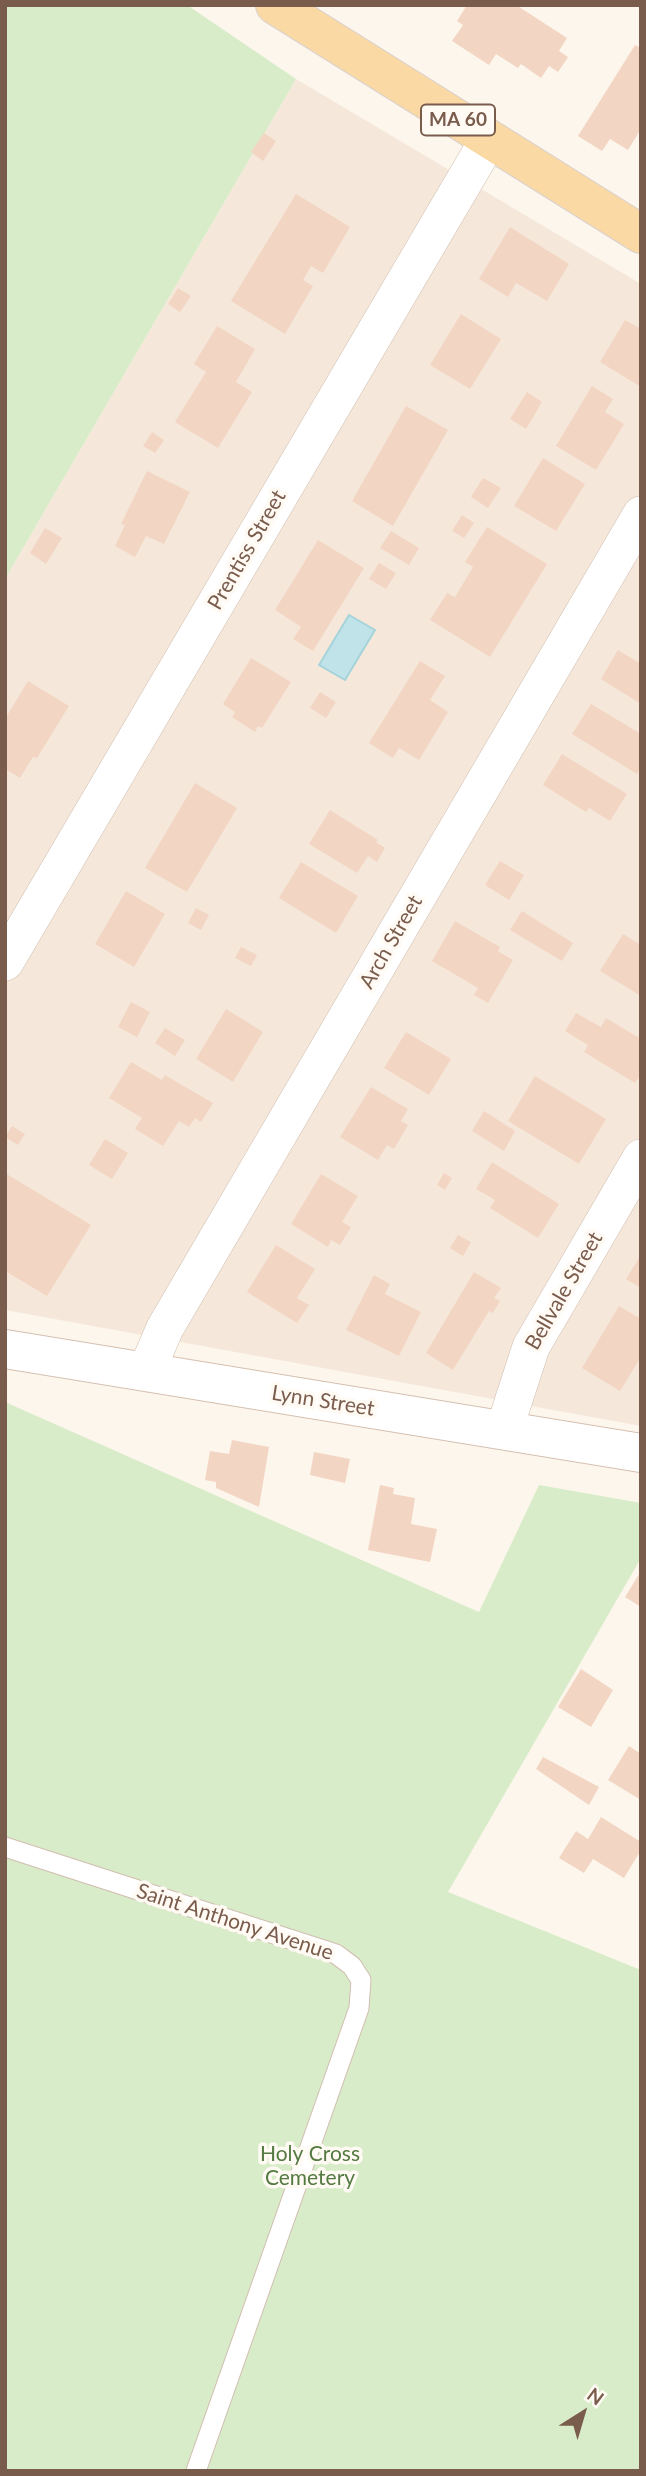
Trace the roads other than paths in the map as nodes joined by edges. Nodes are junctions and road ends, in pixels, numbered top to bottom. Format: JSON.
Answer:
{"nodes":[{"id":1,"x":275,"y":5,"type":"edge"},
{"id":2,"x":489,"y":139,"type":"junction"},
{"id":3,"x":641,"y":234,"type":"edge"},
{"id":4,"x":641,"y":514,"type":"edge"},
{"id":5,"x":5,"y":962,"type":"edge"},
{"id":6,"x":641,"y":1158,"type":"edge"},
{"id":7,"x":5,"y":1349,"type":"edge"},
{"id":8,"x":146,"y":1372,"type":"junction"},
{"id":9,"x":505,"y":1430,"type":"junction"},
{"id":10,"x":641,"y":1452,"type":"edge"},
{"id":11,"x":5,"y":1847,"type":"edge"},
{"id":12,"x":196,"y":2471,"type":"edge"}],
"edges":[{"from":1,"to":2,"type":"main road","number":"MA 60"},
{"from":2,"to":3,"type":"main road","number":"MA 60"},
{"from":2,"to":5,"type":"street","name":"Prentiss Street"},
{"from":4,"to":8,"type":"street","name":"Arch Street"},
{"from":6,"to":9,"type":"street","name":"Bellvale Street"},
{"from":7,"to":8,"type":"main road","name":"Lynn Street"},
{"from":8,"to":9,"type":"main road","name":"Lynn Street"},
{"from":9,"to":10,"type":"main road","name":"Lynn Street"},
{"from":11,"to":12,"type":"lane","name":"Saint Anthony Avenue"}]}
